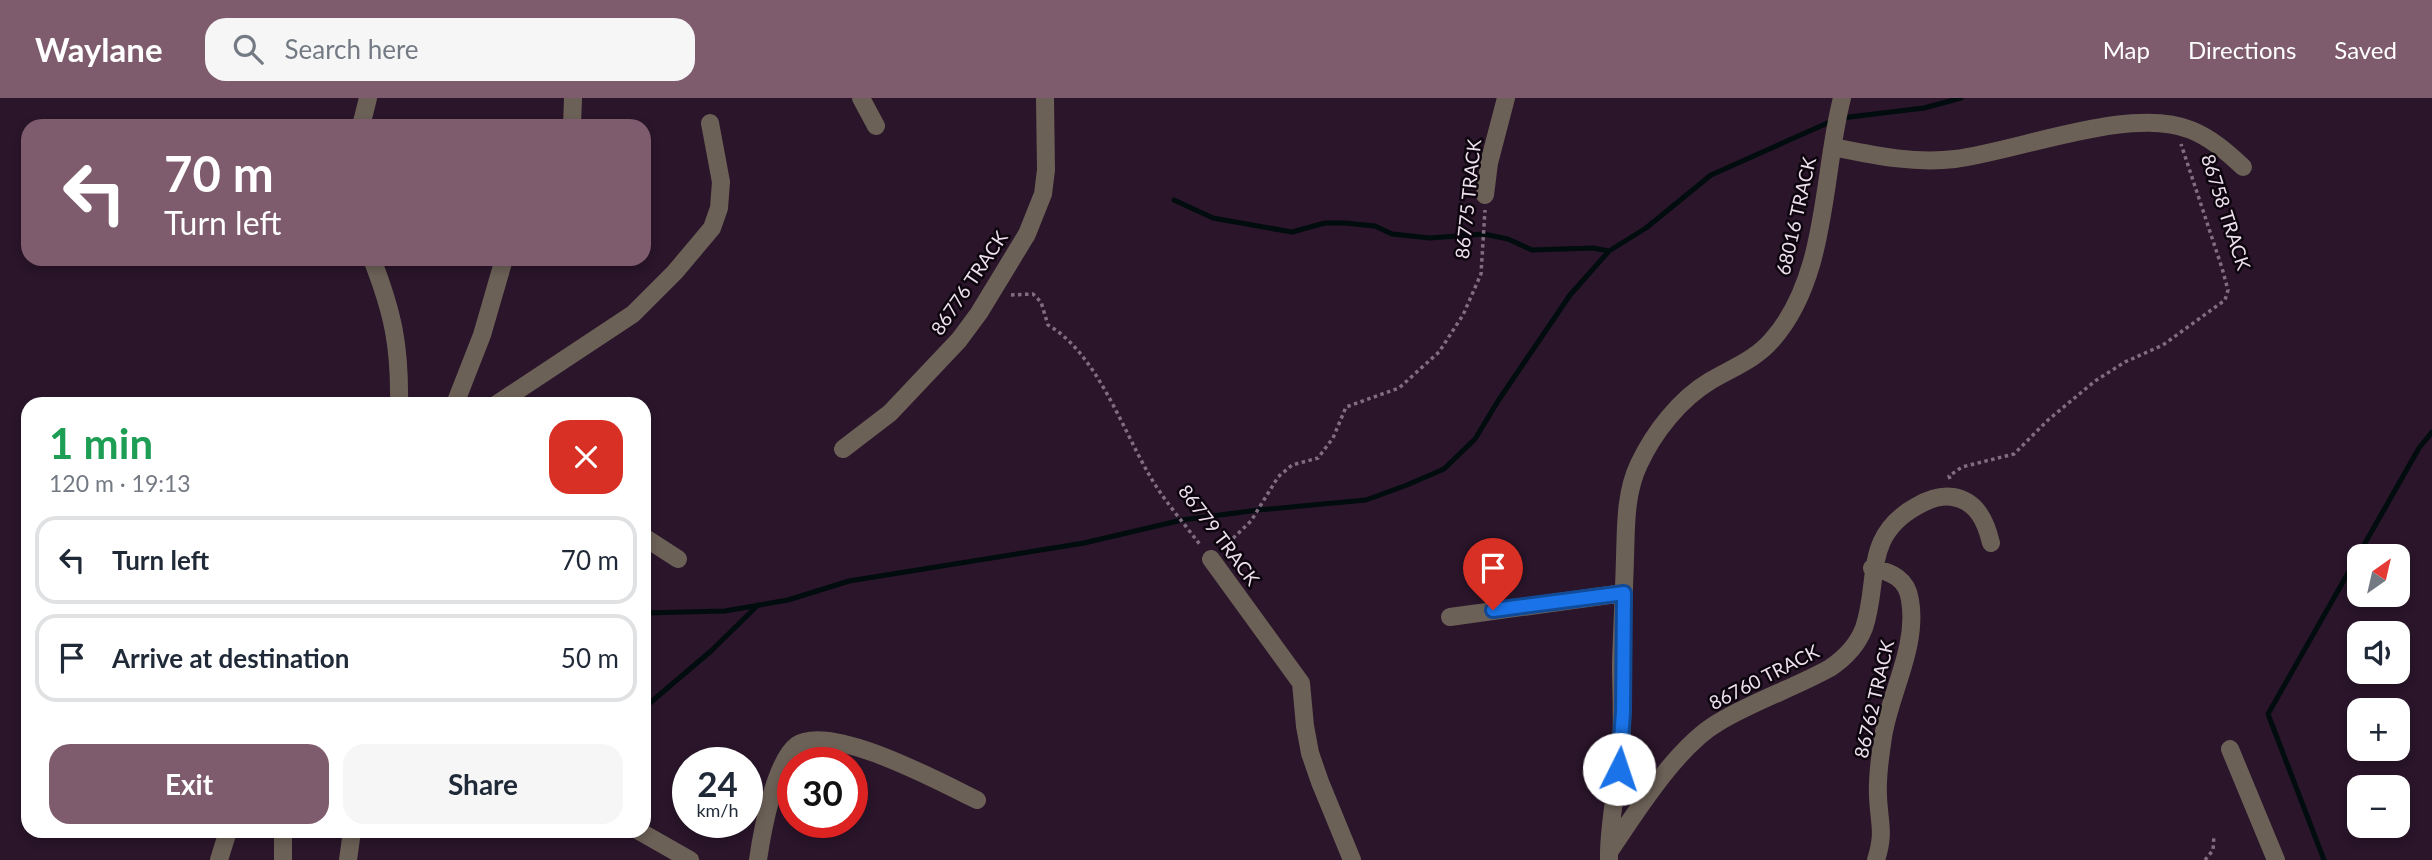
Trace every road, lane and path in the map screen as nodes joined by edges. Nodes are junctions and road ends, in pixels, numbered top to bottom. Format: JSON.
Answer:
{"nodes":[{"id":1,"x":368,"y":98,"type":"edge"},
{"id":2,"x":573,"y":98,"type":"edge"},
{"id":3,"x":862,"y":98,"type":"edge"},
{"id":4,"x":1045,"y":98,"type":"edge"},
{"id":5,"x":1506,"y":98,"type":"edge"},
{"id":6,"x":1842,"y":98,"type":"edge"},
{"id":7,"x":363,"y":119,"type":"edge"},
{"id":8,"x":572,"y":119,"type":"edge"},
{"id":9,"x":710,"y":123,"type":"dead end"},
{"id":10,"x":2170,"y":124,"type":"junction"},
{"id":11,"x":876,"y":126,"type":"dead end"},
{"id":12,"x":1833,"y":147,"type":"junction"},
{"id":13,"x":2243,"y":167,"type":"dead end"},
{"id":14,"x":1485,"y":195,"type":"joint"},
{"id":15,"x":375,"y":266,"type":"edge"},
{"id":16,"x":502,"y":266,"type":"edge"},
{"id":17,"x":988,"y":297,"type":"junction"},
{"id":18,"x":399,"y":397,"type":"edge"},
{"id":19,"x":458,"y":397,"type":"edge"},
{"id":20,"x":508,"y":397,"type":"edge"},
{"id":21,"x":843,"y":449,"type":"dead end"},
{"id":22,"x":1961,"y":498,"type":"junction"},
{"id":23,"x":651,"y":542,"type":"edge"},
{"id":24,"x":1991,"y":543,"type":"dead end"},
{"id":25,"x":678,"y":559,"type":"dead end"},
{"id":26,"x":1211,"y":559,"type":"junction"},
{"id":27,"x":1872,"y":568,"type":"junction"},
{"id":28,"x":1624,"y":593,"type":"junction"},
{"id":29,"x":1450,"y":617,"type":"dead end"},
{"id":30,"x":2230,"y":749,"type":"dead end"},
{"id":31,"x":977,"y":800,"type":"dead end"},
{"id":32,"x":2214,"y":835,"type":"dead end"},
{"id":33,"x":226,"y":838,"type":"edge"},
{"id":34,"x":283,"y":838,"type":"edge"},
{"id":35,"x":351,"y":838,"type":"edge"},
{"id":36,"x":651,"y":838,"type":"edge"},
{"id":37,"x":1609,"y":856,"type":"edge"},
{"id":38,"x":219,"y":860,"type":"edge"},
{"id":39,"x":283,"y":860,"type":"edge"},
{"id":40,"x":348,"y":860,"type":"edge"},
{"id":41,"x":690,"y":860,"type":"edge"},
{"id":42,"x":758,"y":860,"type":"edge"},
{"id":43,"x":1352,"y":860,"type":"edge"},
{"id":44,"x":1876,"y":860,"type":"edge"},
{"id":45,"x":2205,"y":860,"type":"edge"},
{"id":46,"x":2276,"y":860,"type":"edge"}],
"edges":[{"from":1,"to":7,"type":"street"},
{"from":2,"to":8,"type":"street"},
{"from":3,"to":11,"type":"street"},
{"from":4,"to":17,"type":"street","name":"86776 TRACK"},
{"from":5,"to":14,"type":"street","name":"86775 TRACK"},
{"from":6,"to":12,"type":"street","name":"68016 TRACK"},
{"from":9,"to":20,"type":"street"},
{"from":10,"to":12,"type":"street"},
{"from":10,"to":13,"type":"street"},
{"from":10,"to":22,"type":"path","name":"86758 TRACK"},
{"from":12,"to":28,"type":"street","name":"68016 TRACK"},
{"from":14,"to":26,"type":"path","name":"86775 TRACK"},
{"from":15,"to":18,"type":"street"},
{"from":16,"to":19,"type":"street"},
{"from":17,"to":21,"type":"street","name":"86776 TRACK"},
{"from":17,"to":26,"type":"path","name":"86779 TRACK"},
{"from":22,"to":24,"type":"street"},
{"from":22,"to":27,"type":"street","name":"86760 TRACK"},
{"from":23,"to":25,"type":"street"},
{"from":26,"to":43,"type":"street","name":"86779 TRACK"},
{"from":27,"to":37,"type":"street","name":"86760 TRACK"},
{"from":27,"to":44,"type":"street","name":"86762 TRACK"},
{"from":28,"to":29,"type":"street"},
{"from":28,"to":37,"type":"street","name":"68016 TRACK"},
{"from":30,"to":46,"type":"street"},
{"from":31,"to":42,"type":"street"},
{"from":32,"to":45,"type":"path"},
{"from":33,"to":38,"type":"street"},
{"from":34,"to":39,"type":"street"},
{"from":35,"to":40,"type":"street"},
{"from":36,"to":41,"type":"street"}]}
